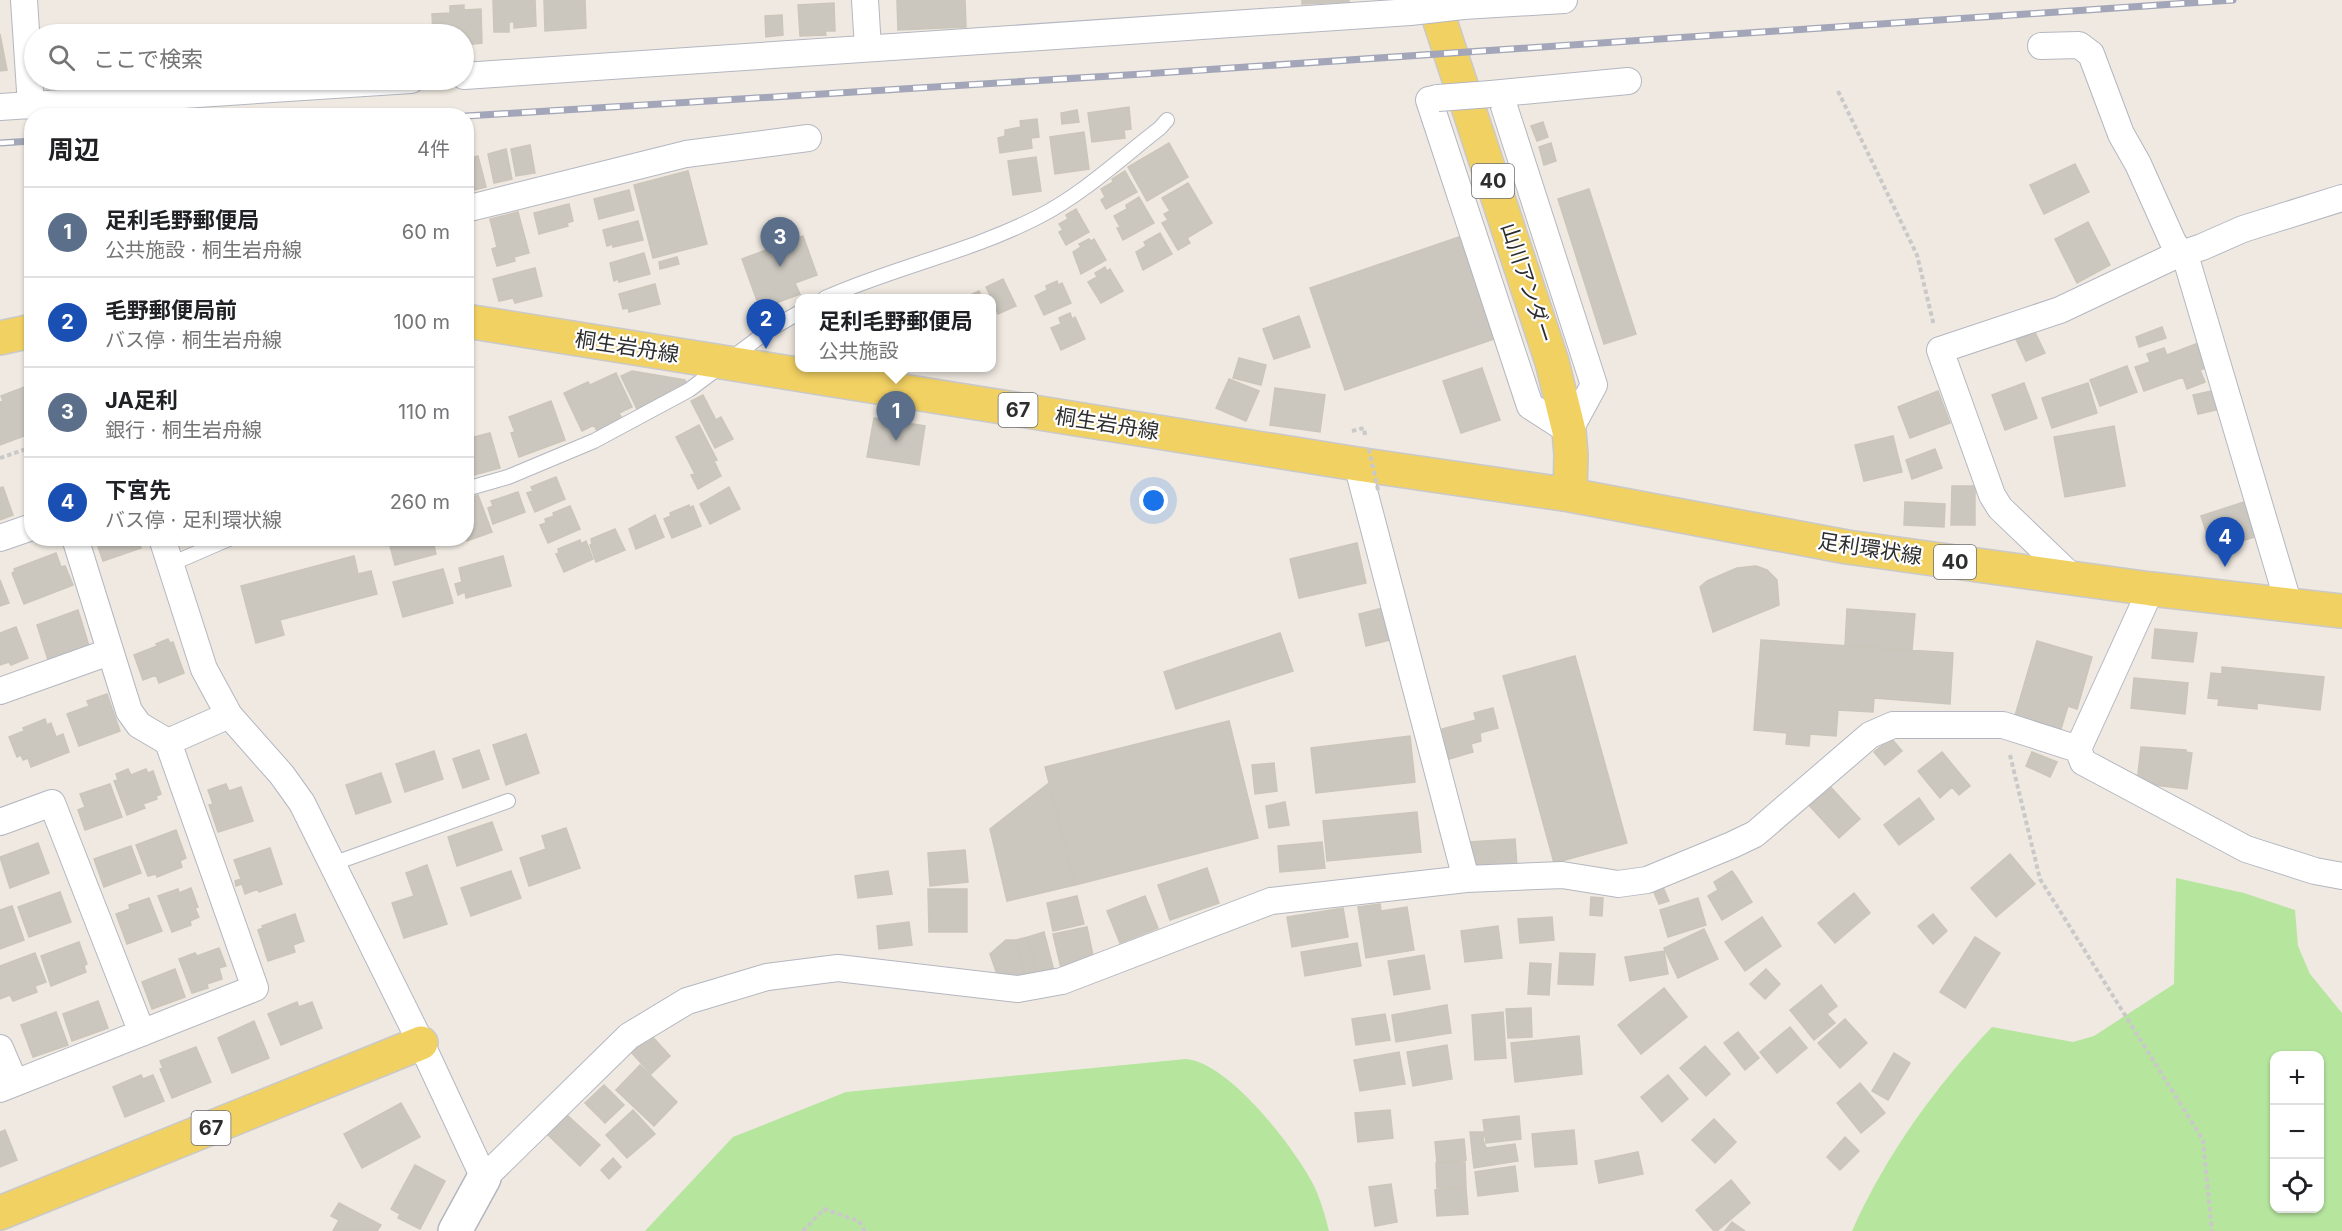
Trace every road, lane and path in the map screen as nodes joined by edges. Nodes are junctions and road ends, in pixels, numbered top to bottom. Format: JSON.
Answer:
{"nodes":[{"id":1,"x":24,"y":0,"type":"edge"},
{"id":2,"x":865,"y":0,"type":"edge"},
{"id":3,"x":1564,"y":0,"type":"edge"},
{"id":4,"x":1436,"y":5,"type":"edge"},
{"id":5,"x":25,"y":24,"type":"edge"},
{"id":6,"x":2041,"y":46,"type":"dead end"},
{"id":7,"x":868,"y":48,"type":"junction"},
{"id":8,"x":474,"y":75,"type":"edge"},
{"id":9,"x":1628,"y":81,"type":"dead end"},
{"id":10,"x":29,"y":90,"type":"edge"},
{"id":11,"x":264,"y":90,"type":"edge"},
{"id":12,"x":1838,"y":91,"type":"dead end"},
{"id":13,"x":1495,"y":94,"type":"junction"},
{"id":14,"x":30,"y":106,"type":"junction"},
{"id":15,"x":0,"y":107,"type":"edge"},
{"id":16,"x":1167,"y":120,"type":"dead end"},
{"id":17,"x":808,"y":138,"type":"dead end"},
{"id":18,"x":2342,"y":198,"type":"edge"},
{"id":19,"x":474,"y":207,"type":"edge"},
{"id":20,"x":2181,"y":254,"type":"junction"},
{"id":21,"x":836,"y":294,"type":"edge"},
{"id":22,"x":795,"y":315,"type":"edge"},
{"id":23,"x":474,"y":322,"type":"edge"},
{"id":24,"x":24,"y":333,"type":"edge"},
{"id":25,"x":0,"y":338,"type":"edge"},
{"id":26,"x":1940,"y":350,"type":"junction"},
{"id":27,"x":725,"y":363,"type":"junction"},
{"id":28,"x":1569,"y":431,"type":"junction"},
{"id":29,"x":24,"y":450,"type":"edge"},
{"id":30,"x":1363,"y":457,"type":"junction"},
{"id":31,"x":0,"y":458,"type":"edge"},
{"id":32,"x":474,"y":487,"type":"edge"},
{"id":33,"x":1378,"y":490,"type":"dead end"},
{"id":34,"x":1570,"y":495,"type":"junction"},
{"id":35,"x":24,"y":530,"type":"edge"},
{"id":36,"x":0,"y":538,"type":"edge"},
{"id":37,"x":77,"y":546,"type":"edge"},
{"id":38,"x":165,"y":546,"type":"edge"},
{"id":39,"x":213,"y":546,"type":"edge"},
{"id":40,"x":171,"y":564,"type":"junction"},
{"id":41,"x":2073,"y":578,"type":"junction"},
{"id":42,"x":2151,"y":589,"type":"junction"},
{"id":43,"x":2289,"y":605,"type":"junction"},
{"id":44,"x":2342,"y":611,"type":"edge"},
{"id":45,"x":109,"y":652,"type":"junction"},
{"id":46,"x":0,"y":691,"type":"edge"},
{"id":47,"x":228,"y":715,"type":"junction"},
{"id":48,"x":2003,"y":725,"type":"junction"},
{"id":49,"x":168,"y":742,"type":"junction"},
{"id":50,"x":2078,"y":749,"type":"junction"},
{"id":51,"x":508,"y":801,"type":"dead end"},
{"id":52,"x":0,"y":822,"type":"edge"},
{"id":53,"x":333,"y":864,"type":"junction"},
{"id":54,"x":2342,"y":876,"type":"edge"},
{"id":55,"x":1466,"y":879,"type":"junction"},
{"id":56,"x":142,"y":1033,"type":"junction"},
{"id":57,"x":421,"y":1043,"type":"junction"},
{"id":58,"x":0,"y":1048,"type":"edge"},
{"id":59,"x":8,"y":1086,"type":"edge"},
{"id":60,"x":484,"y":1178,"type":"junction"},
{"id":61,"x":0,"y":1213,"type":"edge"},
{"id":62,"x":455,"y":1231,"type":"edge"},
{"id":63,"x":803,"y":1231,"type":"edge"},
{"id":64,"x":865,"y":1231,"type":"edge"},
{"id":65,"x":2212,"y":1231,"type":"edge"}],
"edges":[{"from":1,"to":5,"type":"street"},
{"from":2,"to":7,"type":"street"},
{"from":3,"to":4,"type":"street"},
{"from":4,"to":7,"type":"street"},
{"from":4,"to":28,"type":"main road","name":"山川アンダー","number":"40"},
{"from":6,"to":20,"type":"street"},
{"from":7,"to":8,"type":"street"},
{"from":9,"to":13,"type":"street"},
{"from":10,"to":14,"type":"street"},
{"from":11,"to":14,"type":"street"},
{"from":12,"to":26,"type":"path"},
{"from":13,"to":28,"type":"street"},
{"from":13,"to":28,"type":"street","bridge":true},
{"from":14,"to":15,"type":"street"},
{"from":16,"to":21,"type":"lane"},
{"from":17,"to":19,"type":"street"},
{"from":18,"to":20,"type":"street"},
{"from":20,"to":26,"type":"street"},
{"from":20,"to":43,"type":"street"},
{"from":22,"to":27,"type":"lane"},
{"from":23,"to":27,"type":"main road","name":"桐生岩舟線","number":"67"},
{"from":24,"to":25,"type":"main road"},
{"from":26,"to":41,"type":"street"},
{"from":27,"to":30,"type":"main road","name":"桐生岩舟線","number":"67"},
{"from":27,"to":32,"type":"lane"},
{"from":28,"to":34,"type":"main road","number":"40"},
{"from":29,"to":31,"type":"path"},
{"from":30,"to":33,"type":"path","bridge":true},
{"from":30,"to":34,"type":"main road","name":"桐生岩舟線","number":"67"},
{"from":30,"to":55,"type":"street"},
{"from":34,"to":41,"type":"main road","name":"足利環状線","number":"40"},
{"from":35,"to":36,"type":"street"},
{"from":37,"to":45,"type":"street"},
{"from":38,"to":40,"type":"street"},
{"from":39,"to":40,"type":"lane"},
{"from":40,"to":47,"type":"street"},
{"from":41,"to":42,"type":"main road","name":"足利環状線","number":"40"},
{"from":42,"to":43,"type":"main road","name":"足利環状線","number":"40"},
{"from":42,"to":50,"type":"street"},
{"from":43,"to":44,"type":"main road","name":"足利環状線","number":"40"},
{"from":45,"to":46,"type":"street"},
{"from":45,"to":49,"type":"street"},
{"from":47,"to":49,"type":"street"},
{"from":47,"to":53,"type":"street"},
{"from":48,"to":50,"type":"street"},
{"from":48,"to":55,"type":"street"},
{"from":48,"to":65,"type":"path"},
{"from":49,"to":56,"type":"street"},
{"from":50,"to":54,"type":"street"},
{"from":51,"to":53,"type":"lane"},
{"from":52,"to":56,"type":"street"},
{"from":53,"to":57,"type":"street"},
{"from":55,"to":60,"type":"street"},
{"from":56,"to":59,"type":"street"},
{"from":57,"to":60,"type":"street"},
{"from":57,"to":61,"type":"main road","number":"67"},
{"from":58,"to":59,"type":"street"},
{"from":60,"to":62,"type":"street"},
{"from":63,"to":64,"type":"path"}]}
